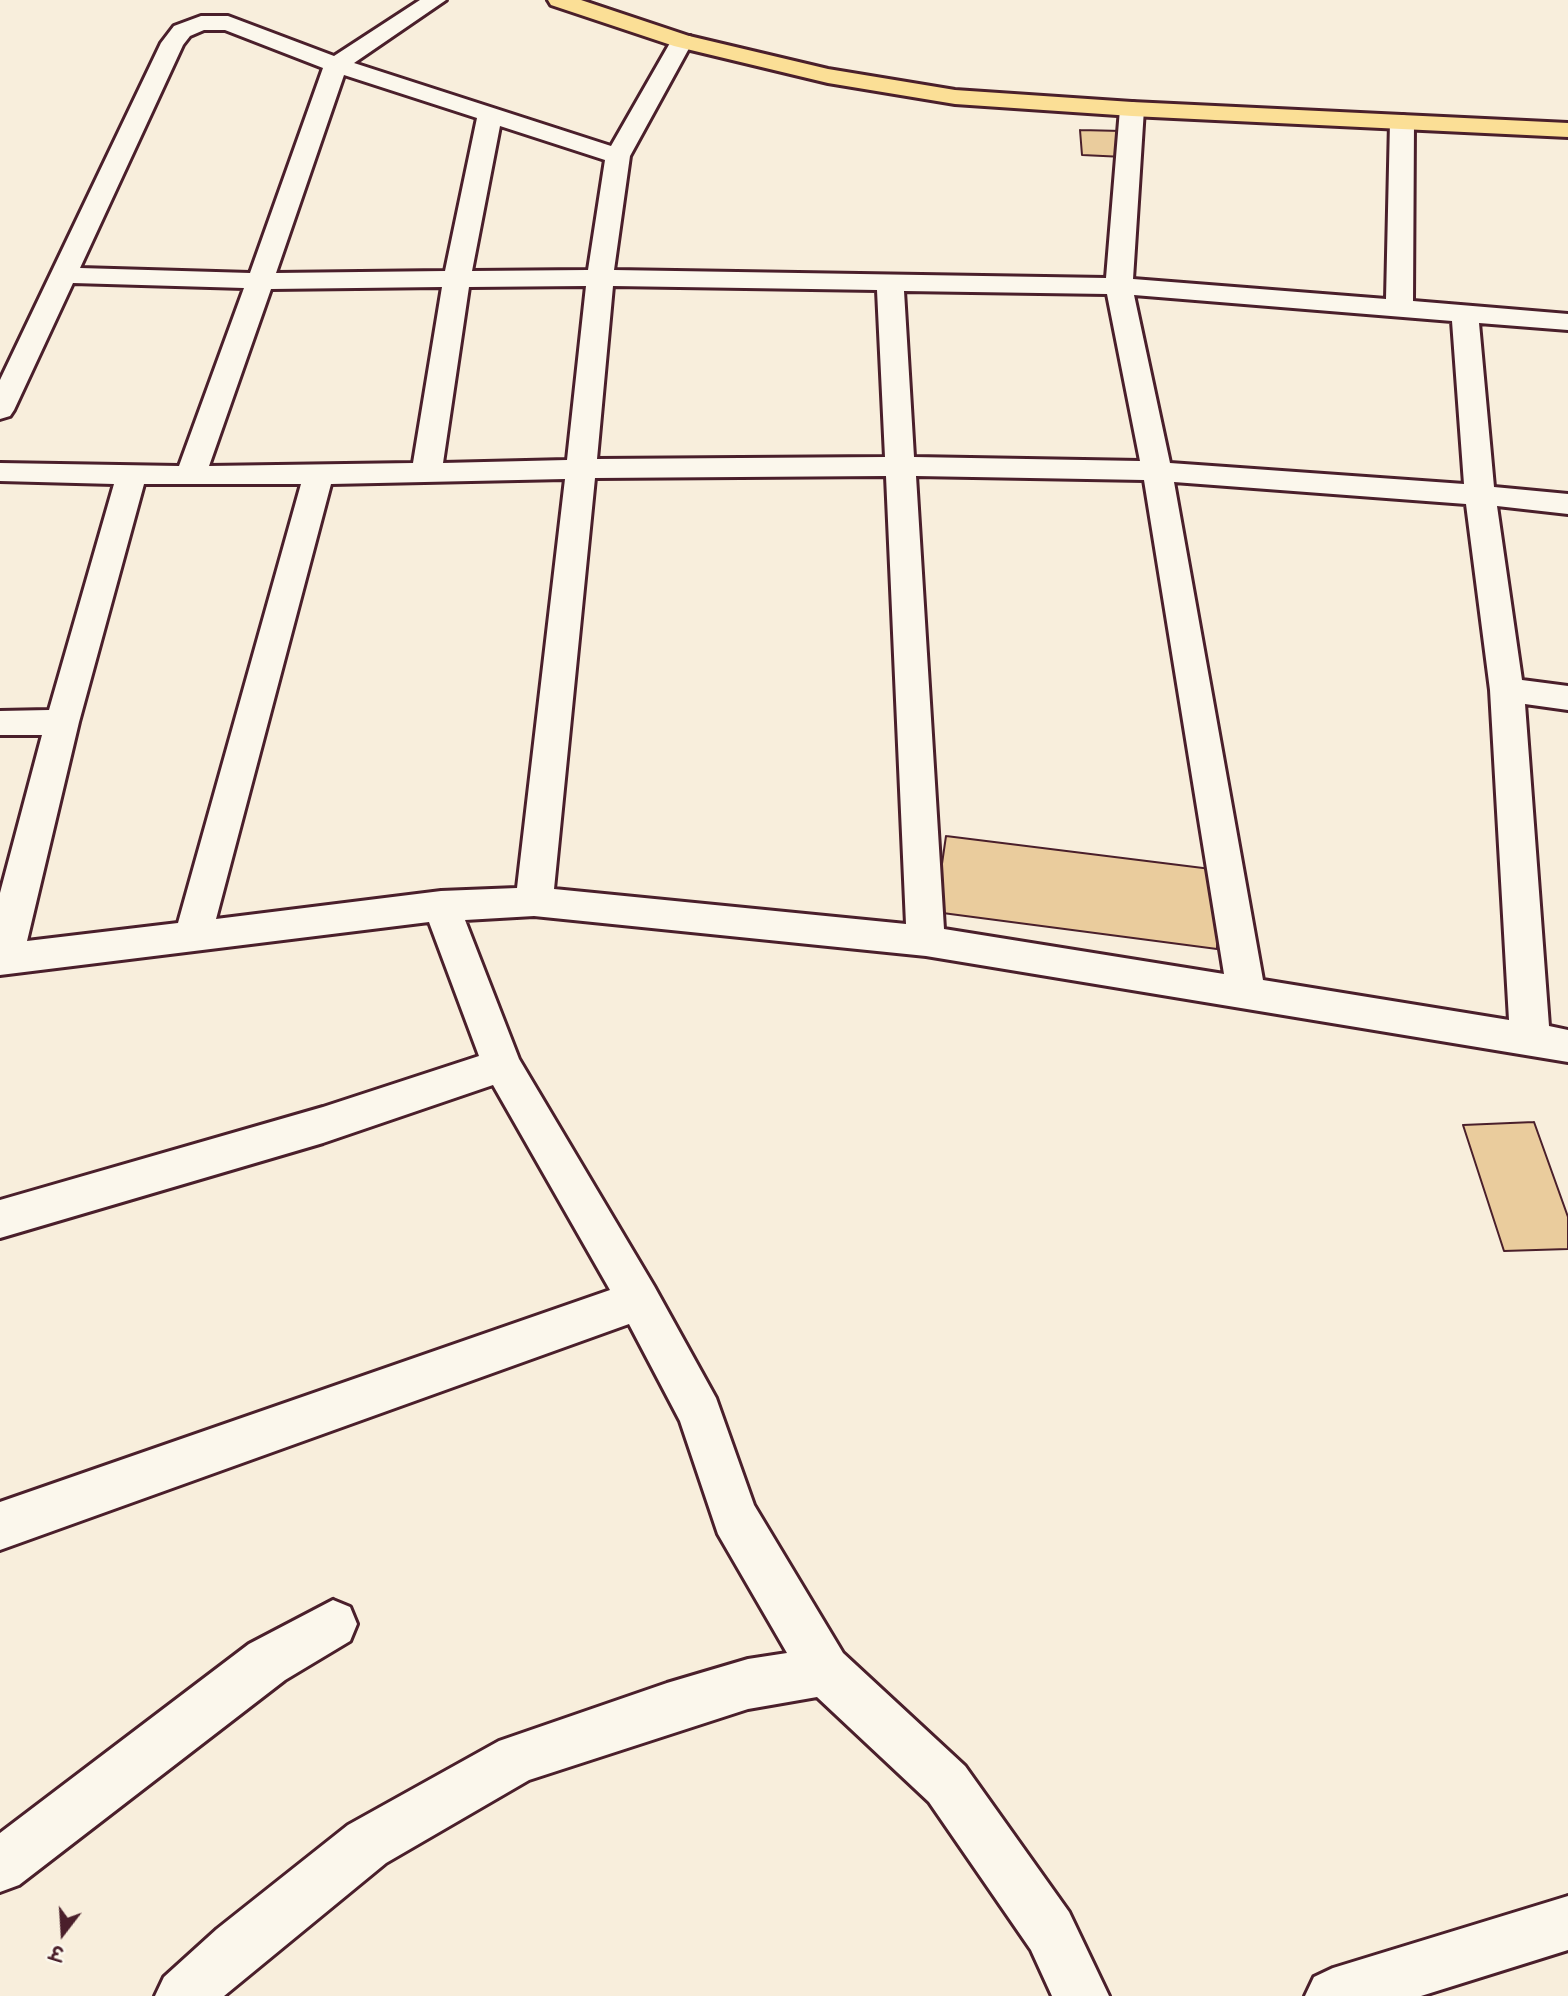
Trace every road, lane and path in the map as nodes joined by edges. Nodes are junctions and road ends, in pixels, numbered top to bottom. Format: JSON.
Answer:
{"nodes":[{"id":1,"x":435,"y":0,"type":"edge"},
{"id":2,"x":559,"y":0,"type":"edge"},
{"id":3,"x":682,"y":41,"type":"junction"},
{"id":4,"x":336,"y":65,"type":"junction"},
{"id":5,"x":1132,"y":109,"type":"junction"},
{"id":6,"x":490,"y":115,"type":"junction"},
{"id":7,"x":1402,"y":122,"type":"junction"},
{"id":8,"x":1568,"y":130,"type":"edge"},
{"id":9,"x":618,"y":156,"type":"junction"},
{"id":10,"x":63,"y":275,"type":"junction"},
{"id":11,"x":600,"y":278,"type":"junction"},
{"id":12,"x":457,"y":279,"type":"junction"},
{"id":13,"x":260,"y":281,"type":"junction"},
{"id":14,"x":890,"y":281,"type":"junction"},
{"id":15,"x":1119,"y":286,"type":"junction"},
{"id":16,"x":1399,"y":308,"type":"junction"},
{"id":17,"x":1465,"y":314,"type":"junction"},
{"id":18,"x":1568,"y":322,"type":"edge"},
{"id":19,"x":0,"y":410,"type":"edge"},
{"id":20,"x":902,"y":466,"type":"junction"},
{"id":21,"x":581,"y":469,"type":"junction"},
{"id":22,"x":1157,"y":471,"type":"junction"},
{"id":23,"x":0,"y":472,"type":"edge"},
{"id":24,"x":191,"y":474,"type":"junction"},
{"id":25,"x":426,"y":474,"type":"junction"},
{"id":26,"x":132,"y":475,"type":"junction"},
{"id":27,"x":319,"y":475,"type":"junction"},
{"id":28,"x":1480,"y":495,"type":"junction"},
{"id":29,"x":1568,"y":504,"type":"edge"},
{"id":30,"x":1507,"y":690,"type":"junction"},
{"id":31,"x":1568,"y":698,"type":"edge"},
{"id":32,"x":62,"y":722,"type":"junction"},
{"id":33,"x":0,"y":723,"type":"edge"},
{"id":34,"x":534,"y":902,"type":"junction"},
{"id":35,"x":441,"y":906,"type":"junction"},
{"id":36,"x":193,"y":935,"type":"junction"},
{"id":37,"x":926,"y":941,"type":"junction"},
{"id":38,"x":3,"y":960,"type":"edge"},
{"id":39,"x":1246,"y":993,"type":"junction"},
{"id":40,"x":1530,"y":1038,"type":"junction"},
{"id":41,"x":1568,"y":1046,"type":"edge"},
{"id":42,"x":502,"y":1065,"type":"junction"},
{"id":43,"x":0,"y":1219,"type":"edge"},
{"id":44,"x":639,"y":1300,"type":"junction"},
{"id":45,"x":0,"y":1526,"type":"edge"},
{"id":46,"x":333,"y":1624,"type":"dead end"},
{"id":47,"x":825,"y":1671,"type":"junction"},
{"id":48,"x":0,"y":1866,"type":"edge"},
{"id":49,"x":1568,"y":1923,"type":"edge"},
{"id":50,"x":183,"y":1996,"type":"edge"},
{"id":51,"x":1081,"y":1996,"type":"edge"},
{"id":52,"x":1333,"y":1996,"type":"edge"}],
"edges":[{"from":1,"to":4,"type":"street"},
{"from":2,"to":3,"type":"main road"},
{"from":3,"to":5,"type":"main road"},
{"from":3,"to":9,"type":"street"},
{"from":4,"to":6,"type":"street"},
{"from":4,"to":10,"type":"street"},
{"from":4,"to":13,"type":"street"},
{"from":5,"to":7,"type":"main road"},
{"from":5,"to":15,"type":"street"},
{"from":6,"to":9,"type":"street"},
{"from":6,"to":12,"type":"street"},
{"from":7,"to":8,"type":"main road"},
{"from":7,"to":16,"type":"street"},
{"from":9,"to":11,"type":"street"},
{"from":10,"to":13,"type":"street"},
{"from":10,"to":19,"type":"street"},
{"from":11,"to":12,"type":"street"},
{"from":11,"to":14,"type":"street"},
{"from":11,"to":21,"type":"street"},
{"from":12,"to":13,"type":"street"},
{"from":12,"to":25,"type":"street"},
{"from":13,"to":24,"type":"street"},
{"from":14,"to":15,"type":"street"},
{"from":14,"to":20,"type":"street"},
{"from":15,"to":16,"type":"street"},
{"from":15,"to":22,"type":"street"},
{"from":16,"to":17,"type":"street"},
{"from":17,"to":18,"type":"street"},
{"from":17,"to":28,"type":"street"},
{"from":20,"to":21,"type":"street"},
{"from":20,"to":22,"type":"street"},
{"from":20,"to":37,"type":"street"},
{"from":21,"to":25,"type":"street"},
{"from":21,"to":34,"type":"street"},
{"from":22,"to":28,"type":"street"},
{"from":22,"to":39,"type":"street"},
{"from":23,"to":26,"type":"street"},
{"from":24,"to":26,"type":"street"},
{"from":24,"to":27,"type":"street"},
{"from":25,"to":27,"type":"street"},
{"from":26,"to":32,"type":"street"},
{"from":27,"to":36,"type":"street"},
{"from":28,"to":29,"type":"street"},
{"from":28,"to":30,"type":"street"},
{"from":30,"to":31,"type":"street"},
{"from":30,"to":40,"type":"street"},
{"from":32,"to":33,"type":"street"},
{"from":32,"to":38,"type":"street"},
{"from":34,"to":35,"type":"street"},
{"from":34,"to":37,"type":"street"},
{"from":35,"to":36,"type":"street"},
{"from":35,"to":42,"type":"street"},
{"from":36,"to":38,"type":"street"},
{"from":37,"to":39,"type":"street"},
{"from":39,"to":40,"type":"street"},
{"from":40,"to":41,"type":"street"},
{"from":42,"to":43,"type":"street"},
{"from":42,"to":44,"type":"street"},
{"from":44,"to":45,"type":"street"},
{"from":44,"to":47,"type":"street"},
{"from":46,"to":48,"type":"street"},
{"from":47,"to":50,"type":"street"},
{"from":47,"to":51,"type":"street"},
{"from":49,"to":52,"type":"street"}]}
